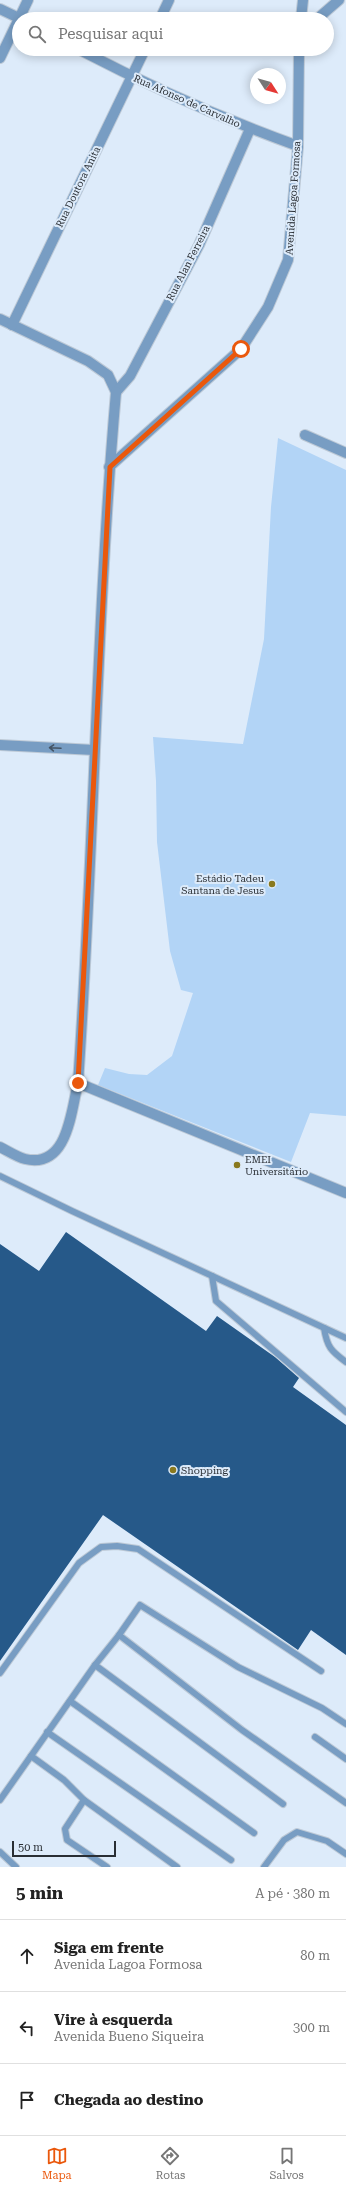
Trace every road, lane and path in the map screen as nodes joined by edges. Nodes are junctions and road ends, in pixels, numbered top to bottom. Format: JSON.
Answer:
{"nodes":[{"id":1,"x":28,"y":0,"type":"edge"},
{"id":2,"x":170,"y":0,"type":"edge"},
{"id":3,"x":303,"y":0,"type":"edge"},
{"id":4,"x":339,"y":0,"type":"edge"},
{"id":5,"x":0,"y":9,"type":"edge"},
{"id":6,"x":23,"y":12,"type":"edge"},
{"id":7,"x":164,"y":12,"type":"edge"},
{"id":8,"x":302,"y":12,"type":"edge"},
{"id":9,"x":325,"y":12,"type":"edge"},
{"id":10,"x":12,"y":15,"type":"edge"},
{"id":11,"x":12,"y":35,"type":"edge"},
{"id":12,"x":91,"y":56,"type":"edge"},
{"id":13,"x":142,"y":56,"type":"edge"},
{"id":14,"x":299,"y":56,"type":"edge"},
{"id":15,"x":0,"y":58,"type":"edge"},
{"id":16,"x":131,"y":77,"type":"junction"},
{"id":17,"x":250,"y":129,"type":"junction"},
{"id":18,"x":298,"y":146,"type":"junction"},
{"id":19,"x":0,"y":319,"type":"edge"},
{"id":20,"x":12,"y":324,"type":"junction"},
{"id":21,"x":116,"y":392,"type":"junction"},
{"id":22,"x":305,"y":435,"type":"dead end"},
{"id":23,"x":346,"y":453,"type":"edge"},
{"id":24,"x":110,"y":467,"type":"junction"},
{"id":25,"x":0,"y":745,"type":"edge"},
{"id":26,"x":94,"y":750,"type":"junction"},
{"id":27,"x":78,"y":1083,"type":"junction"},
{"id":28,"x":0,"y":1147,"type":"edge"},
{"id":29,"x":0,"y":1176,"type":"edge"},
{"id":30,"x":346,"y":1193,"type":"edge"},
{"id":31,"x":212,"y":1276,"type":"junction"},
{"id":32,"x":324,"y":1328,"type":"junction"},
{"id":33,"x":346,"y":1338,"type":"edge"},
{"id":34,"x":346,"y":1362,"type":"edge"},
{"id":35,"x":346,"y":1412,"type":"edge"},
{"id":36,"x":120,"y":1635,"type":"junction"},
{"id":37,"x":94,"y":1665,"type":"junction"},
{"id":38,"x":320,"y":1671,"type":"dead end"},
{"id":39,"x":0,"y":1673,"type":"edge"},
{"id":40,"x":70,"y":1701,"type":"junction"},
{"id":41,"x":346,"y":1724,"type":"edge"},
{"id":42,"x":47,"y":1732,"type":"junction"},
{"id":43,"x":315,"y":1737,"type":"dead end"},
{"id":44,"x":31,"y":1756,"type":"junction"},
{"id":45,"x":346,"y":1759,"type":"edge"},
{"id":46,"x":0,"y":1800,"type":"edge"},
{"id":47,"x":84,"y":1800,"type":"junction"},
{"id":48,"x":346,"y":1803,"type":"edge"},
{"id":49,"x":282,"y":1804,"type":"dead end"},
{"id":50,"x":254,"y":1833,"type":"dead end"},
{"id":51,"x":0,"y":1852,"type":"edge"},
{"id":52,"x":346,"y":1854,"type":"edge"},
{"id":53,"x":231,"y":1860,"type":"dead end"},
{"id":54,"x":16,"y":1867,"type":"edge"},
{"id":55,"x":107,"y":1867,"type":"edge"},
{"id":56,"x":177,"y":1867,"type":"edge"},
{"id":57,"x":264,"y":1867,"type":"edge"}],
"edges":[{"from":1,"to":6,"type":"street"},
{"from":2,"to":7,"type":"street"},
{"from":3,"to":8,"type":"street"},
{"from":4,"to":9,"type":"street"},
{"from":5,"to":10,"type":"street"},
{"from":11,"to":15,"type":"street"},
{"from":12,"to":16,"type":"street","name":"Rua Afonso de Carvalho"},
{"from":13,"to":16,"type":"street","name":"Rua Doutora Anita"},
{"from":14,"to":18,"type":"street","name":"Avenida Lagoa Formosa"},
{"from":16,"to":17,"type":"street","name":"Rua Afonso de Carvalho"},
{"from":16,"to":20,"type":"street","name":"Rua Doutora Anita"},
{"from":17,"to":18,"type":"street","name":"Rua Afonso de Carvalho"},
{"from":17,"to":21,"type":"street","name":"Rua Alan Ferreira"},
{"from":18,"to":24,"type":"street","name":"Avenida Lagoa Formosa"},
{"from":19,"to":20,"type":"street"},
{"from":20,"to":21,"type":"street"},
{"from":21,"to":24,"type":"street"},
{"from":22,"to":23,"type":"street"},
{"from":24,"to":26,"type":"street"},
{"from":26,"to":25,"type":"street","one_way":true},
{"from":26,"to":27,"type":"street"},
{"from":27,"to":28,"type":"street"},
{"from":27,"to":30,"type":"street"},
{"from":29,"to":31,"type":"lane"},
{"from":31,"to":32,"type":"lane"},
{"from":31,"to":35,"type":"lane"},
{"from":32,"to":33,"type":"lane"},
{"from":32,"to":34,"type":"lane"},
{"from":36,"to":37,"type":"lane"},
{"from":36,"to":41,"type":"lane"},
{"from":36,"to":48,"type":"lane"},
{"from":37,"to":40,"type":"lane"},
{"from":37,"to":49,"type":"lane"},
{"from":38,"to":39,"type":"lane"},
{"from":40,"to":42,"type":"lane"},
{"from":40,"to":50,"type":"lane"},
{"from":42,"to":44,"type":"lane"},
{"from":42,"to":53,"type":"lane"},
{"from":43,"to":45,"type":"lane"},
{"from":44,"to":46,"type":"lane"},
{"from":44,"to":47,"type":"lane"},
{"from":47,"to":55,"type":"lane"},
{"from":47,"to":56,"type":"lane"},
{"from":51,"to":54,"type":"lane"},
{"from":52,"to":57,"type":"lane"}]}
